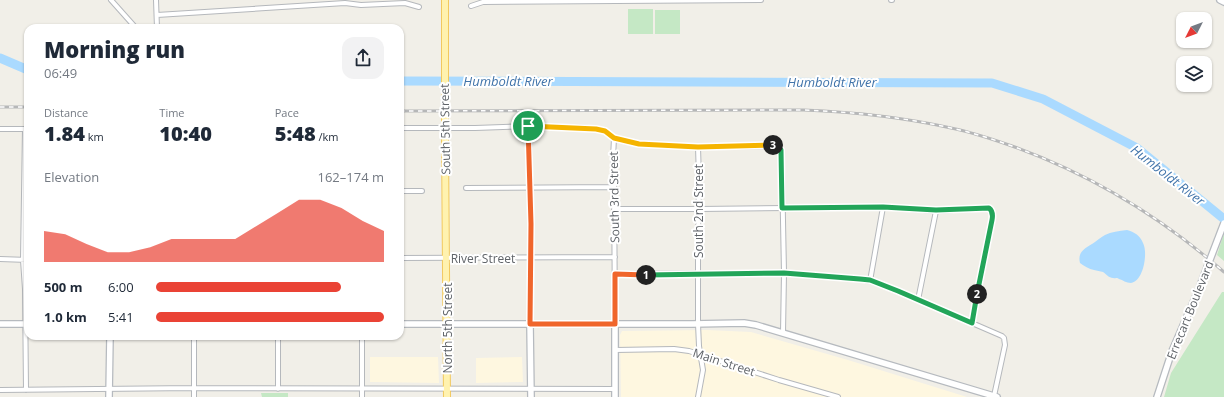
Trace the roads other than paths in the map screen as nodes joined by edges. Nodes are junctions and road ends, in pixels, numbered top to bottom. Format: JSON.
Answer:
{"nodes":[{"id":1,"x":111,"y":0,"type":"edge"},
{"id":2,"x":156,"y":0,"type":"edge"},
{"id":3,"x":361,"y":0,"type":"edge"},
{"id":4,"x":445,"y":0,"type":"edge"},
{"id":5,"x":747,"y":0,"type":"edge"},
{"id":6,"x":761,"y":0,"type":"edge"},
{"id":7,"x":1220,"y":0,"type":"edge"},
{"id":8,"x":530,"y":1,"type":"edge"},
{"id":9,"x":594,"y":1,"type":"edge"},
{"id":10,"x":307,"y":2,"type":"edge"},
{"id":11,"x":1224,"y":2,"type":"edge"},
{"id":12,"x":362,"y":5,"type":"junction"},
{"id":13,"x":470,"y":6,"type":"dead end"},
{"id":14,"x":419,"y":7,"type":"dead end"},
{"id":15,"x":157,"y":15,"type":"junction"},
{"id":16,"x":132,"y":24,"type":"edge"},
{"id":17,"x":157,"y":24,"type":"edge"},
{"id":18,"x":528,"y":126,"type":"junction"},
{"id":19,"x":404,"y":128,"type":"edge"},
{"id":20,"x":0,"y":129,"type":"edge"},
{"id":21,"x":24,"y":129,"type":"edge"},
{"id":22,"x":614,"y":138,"type":"junction"},
{"id":23,"x":698,"y":147,"type":"junction"},
{"id":24,"x":531,"y":187,"type":"junction"},
{"id":25,"x":614,"y":187,"type":"junction"},
{"id":26,"x":466,"y":188,"type":"dead end"},
{"id":27,"x":422,"y":190,"type":"dead end"},
{"id":28,"x":404,"y":191,"type":"edge"},
{"id":29,"x":883,"y":207,"type":"junction"},
{"id":30,"x":782,"y":208,"type":"junction"},
{"id":31,"x":614,"y":209,"type":"junction"},
{"id":32,"x":699,"y":209,"type":"junction"},
{"id":33,"x":936,"y":210,"type":"junction"},
{"id":34,"x":24,"y":216,"type":"edge"},
{"id":35,"x":1224,"y":223,"type":"edge"},
{"id":36,"x":615,"y":257,"type":"junction"},
{"id":37,"x":404,"y":258,"type":"edge"},
{"id":38,"x":447,"y":258,"type":"junction"},
{"id":39,"x":530,"y":258,"type":"junction"},
{"id":40,"x":0,"y":260,"type":"edge"},
{"id":41,"x":23,"y":260,"type":"junction"},
{"id":42,"x":784,"y":273,"type":"junction"},
{"id":43,"x":24,"y":274,"type":"edge"},
{"id":44,"x":615,"y":274,"type":"junction"},
{"id":45,"x":698,"y":275,"type":"junction"},
{"id":46,"x":870,"y":280,"type":"junction"},
{"id":47,"x":918,"y":300,"type":"junction"},
{"id":48,"x":972,"y":323,"type":"junction"},
{"id":49,"x":0,"y":324,"type":"edge"},
{"id":50,"x":24,"y":324,"type":"edge"},
{"id":51,"x":404,"y":324,"type":"edge"},
{"id":52,"x":447,"y":324,"type":"junction"},
{"id":53,"x":530,"y":324,"type":"junction"},
{"id":54,"x":615,"y":324,"type":"junction"},
{"id":55,"x":698,"y":324,"type":"junction"},
{"id":56,"x":783,"y":333,"type":"junction"},
{"id":57,"x":27,"y":340,"type":"edge"},
{"id":58,"x":110,"y":340,"type":"edge"},
{"id":59,"x":194,"y":340,"type":"edge"},
{"id":60,"x":278,"y":340,"type":"edge"},
{"id":61,"x":362,"y":340,"type":"edge"},
{"id":62,"x":615,"y":350,"type":"junction"},
{"id":63,"x":700,"y":353,"type":"junction"},
{"id":64,"x":194,"y":388,"type":"junction"},
{"id":65,"x":362,"y":388,"type":"junction"},
{"id":66,"x":531,"y":388,"type":"junction"},
{"id":67,"x":110,"y":389,"type":"junction"},
{"id":68,"x":278,"y":389,"type":"junction"},
{"id":69,"x":447,"y":389,"type":"junction"},
{"id":70,"x":615,"y":389,"type":"junction"},
{"id":71,"x":0,"y":390,"type":"edge"},
{"id":72,"x":26,"y":390,"type":"junction"},
{"id":73,"x":829,"y":396,"type":"edge"},
{"id":74,"x":109,"y":397,"type":"edge"},
{"id":75,"x":194,"y":397,"type":"edge"},
{"id":76,"x":362,"y":397,"type":"edge"},
{"id":77,"x":447,"y":397,"type":"edge"},
{"id":78,"x":531,"y":397,"type":"edge"},
{"id":79,"x":615,"y":397,"type":"edge"},
{"id":80,"x":698,"y":397,"type":"edge"},
{"id":81,"x":838,"y":397,"type":"edge"},
{"id":82,"x":996,"y":397,"type":"edge"},
{"id":83,"x":1157,"y":397,"type":"edge"}],
"edges":[{"from":1,"to":16,"type":"street"},
{"from":2,"to":15,"type":"street"},
{"from":3,"to":12,"type":"street"},
{"from":4,"to":38,"type":"main road","name":"South 5th Street","bridge":true},
{"from":5,"to":6,"type":"street"},
{"from":5,"to":9,"type":"street"},
{"from":7,"to":11,"type":"main road"},
{"from":8,"to":9,"type":"street"},
{"from":8,"to":13,"type":"street"},
{"from":10,"to":12,"type":"street"},
{"from":10,"to":15,"type":"street"},
{"from":12,"to":14,"type":"street"},
{"from":15,"to":17,"type":"street"},
{"from":18,"to":19,"type":"street"},
{"from":18,"to":22,"type":"street"},
{"from":18,"to":24,"type":"street"},
{"from":20,"to":21,"type":"street"},
{"from":22,"to":23,"type":"street"},
{"from":22,"to":25,"type":"street","name":"South 3rd Street"},
{"from":23,"to":30,"type":"street"},
{"from":23,"to":32,"type":"street","name":"South 2nd Street"},
{"from":24,"to":25,"type":"street"},
{"from":24,"to":26,"type":"street"},
{"from":24,"to":39,"type":"street"},
{"from":25,"to":31,"type":"street","name":"South 3rd Street"},
{"from":27,"to":28,"type":"street"},
{"from":29,"to":30,"type":"street"},
{"from":29,"to":33,"type":"street"},
{"from":29,"to":46,"type":"street"},
{"from":30,"to":32,"type":"street"},
{"from":30,"to":42,"type":"street"},
{"from":31,"to":32,"type":"street"},
{"from":31,"to":36,"type":"street","name":"South 3rd Street"},
{"from":32,"to":45,"type":"street","name":"South 2nd Street"},
{"from":33,"to":47,"type":"street"},
{"from":33,"to":48,"type":"street"},
{"from":34,"to":41,"type":"street"},
{"from":35,"to":83,"type":"main road","name":"Errecart Boulevard","bridge":true},
{"from":36,"to":39,"type":"street","name":"River Street"},
{"from":36,"to":44,"type":"street","name":"South 3rd Street"},
{"from":37,"to":38,"type":"street","name":"River Street"},
{"from":38,"to":39,"type":"street","name":"River Street"},
{"from":38,"to":52,"type":"main road","name":"North 5th Street"},
{"from":39,"to":53,"type":"street"},
{"from":40,"to":41,"type":"street"},
{"from":41,"to":43,"type":"street"},
{"from":42,"to":45,"type":"street"},
{"from":42,"to":46,"type":"street"},
{"from":42,"to":56,"type":"street"},
{"from":44,"to":45,"type":"street"},
{"from":44,"to":54,"type":"street","name":"South 3rd Street"},
{"from":45,"to":55,"type":"street","name":"South 2nd Street"},
{"from":46,"to":47,"type":"street"},
{"from":47,"to":48,"type":"street"},
{"from":48,"to":82,"type":"street"},
{"from":49,"to":50,"type":"main road"},
{"from":51,"to":52,"type":"main road"},
{"from":52,"to":53,"type":"main road"},
{"from":52,"to":69,"type":"main road","name":"North 5th Street"},
{"from":53,"to":54,"type":"main road"},
{"from":53,"to":66,"type":"main road"},
{"from":54,"to":55,"type":"main road"},
{"from":54,"to":62,"type":"main road"},
{"from":55,"to":56,"type":"main road"},
{"from":55,"to":63,"type":"street","name":"South 2nd Street"},
{"from":56,"to":82,"type":"main road"},
{"from":57,"to":72,"type":"street"},
{"from":58,"to":67,"type":"main road"},
{"from":59,"to":64,"type":"street"},
{"from":60,"to":68,"type":"street"},
{"from":61,"to":65,"type":"street"},
{"from":62,"to":63,"type":"street","name":"Main Street"},
{"from":62,"to":70,"type":"main road"},
{"from":63,"to":73,"type":"street","name":"Main Street"},
{"from":63,"to":80,"type":"street","name":"South 2nd Street"},
{"from":64,"to":67,"type":"street"},
{"from":64,"to":68,"type":"street"},
{"from":64,"to":75,"type":"street"},
{"from":65,"to":68,"type":"street"},
{"from":65,"to":69,"type":"street"},
{"from":65,"to":76,"type":"street"},
{"from":66,"to":69,"type":"street"},
{"from":66,"to":70,"type":"street"},
{"from":66,"to":78,"type":"main road"},
{"from":67,"to":72,"type":"street"},
{"from":67,"to":74,"type":"main road"},
{"from":69,"to":77,"type":"main road","name":"North 5th Street"},
{"from":70,"to":79,"type":"main road"},
{"from":71,"to":72,"type":"street"},
{"from":73,"to":81,"type":"street","name":"Main Street"}]}
